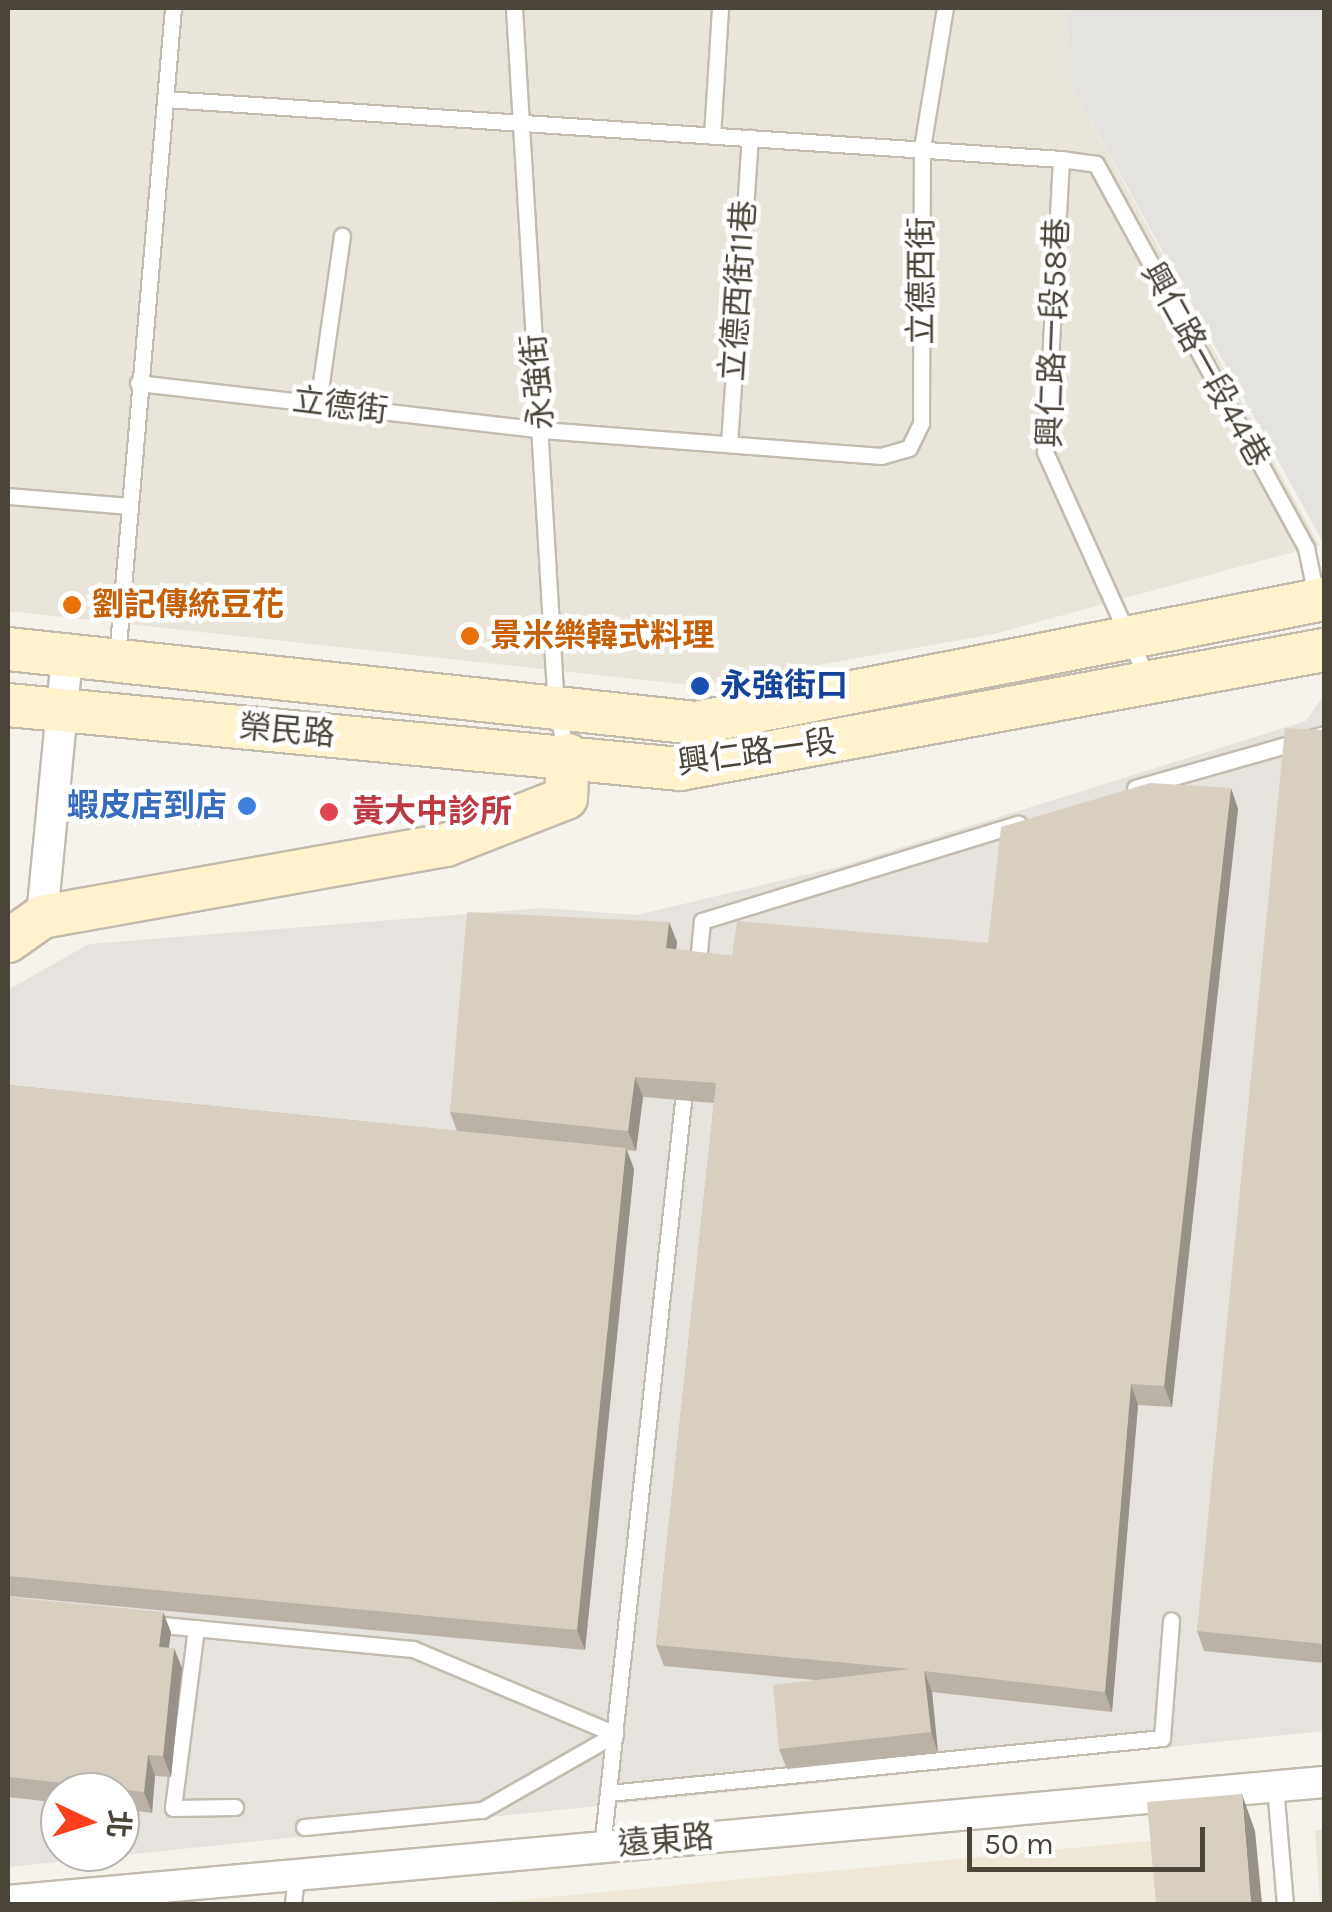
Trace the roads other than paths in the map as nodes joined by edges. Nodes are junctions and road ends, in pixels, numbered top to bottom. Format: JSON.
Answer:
{"nodes":[{"id":1,"x":172,"y":8,"type":"edge"},
{"id":2,"x":514,"y":8,"type":"edge"},
{"id":3,"x":720,"y":8,"type":"edge"},
{"id":4,"x":945,"y":8,"type":"edge"},
{"id":5,"x":165,"y":99,"type":"junction"},
{"id":6,"x":516,"y":126,"type":"junction"},
{"id":7,"x":712,"y":136,"type":"junction"},
{"id":8,"x":750,"y":138,"type":"junction"},
{"id":9,"x":922,"y":148,"type":"junction"},
{"id":10,"x":1061,"y":159,"type":"junction"},
{"id":11,"x":342,"y":236,"type":"dead end"},
{"id":12,"x":138,"y":383,"type":"junction"},
{"id":13,"x":318,"y":404,"type":"junction"},
{"id":14,"x":542,"y":430,"type":"junction"},
{"id":15,"x":729,"y":444,"type":"junction"},
{"id":16,"x":8,"y":496,"type":"edge"},
{"id":17,"x":129,"y":506,"type":"junction"},
{"id":18,"x":1321,"y":600,"type":"edge"},
{"id":19,"x":1134,"y":641,"type":"junction"},
{"id":20,"x":8,"y":650,"type":"edge"},
{"id":21,"x":1324,"y":650,"type":"edge"},
{"id":22,"x":66,"y":656,"type":"junction"},
{"id":23,"x":117,"y":661,"type":"junction"},
{"id":24,"x":1149,"y":684,"type":"junction"},
{"id":25,"x":8,"y":705,"type":"edge"},
{"id":26,"x":556,"y":708,"type":"junction"},
{"id":27,"x":60,"y":710,"type":"junction"},
{"id":28,"x":1324,"y":734,"type":"edge"},
{"id":29,"x":568,"y":755,"type":"junction"},
{"id":30,"x":1123,"y":792,"type":"edge"},
{"id":31,"x":1046,"y":815,"type":"edge"},
{"id":32,"x":42,"y":917,"type":"junction"},
{"id":33,"x":8,"y":941,"type":"edge"},
{"id":34,"x":697,"y":972,"type":"edge"},
{"id":35,"x":683,"y":1101,"type":"edge"},
{"id":36,"x":1172,"y":1620,"type":"dead end"},
{"id":37,"x":139,"y":1622,"type":"edge"},
{"id":38,"x":196,"y":1628,"type":"junction"},
{"id":39,"x":615,"y":1734,"type":"junction"},
{"id":40,"x":1324,"y":1782,"type":"edge"},
{"id":41,"x":1276,"y":1786,"type":"junction"},
{"id":42,"x":608,"y":1793,"type":"junction"},
{"id":43,"x":235,"y":1807,"type":"dead end"},
{"id":44,"x":304,"y":1826,"type":"dead end"},
{"id":45,"x":602,"y":1847,"type":"junction"},
{"id":46,"x":294,"y":1890,"type":"edge"},
{"id":47,"x":189,"y":1896,"type":"edge"},
{"id":48,"x":8,"y":1901,"type":"edge"},
{"id":49,"x":1285,"y":1904,"type":"edge"}],
"edges":[{"from":1,"to":5,"type":"lane"},
{"from":2,"to":6,"type":"lane","name":"永強街"},
{"from":3,"to":7,"type":"lane"},
{"from":4,"to":9,"type":"lane","name":"立德西街"},
{"from":5,"to":6,"type":"lane"},
{"from":5,"to":12,"type":"lane"},
{"from":6,"to":7,"type":"lane"},
{"from":6,"to":14,"type":"lane","name":"永強街"},
{"from":7,"to":8,"type":"lane"},
{"from":8,"to":9,"type":"lane"},
{"from":8,"to":15,"type":"lane","name":"立德西街11巷"},
{"from":9,"to":10,"type":"lane"},
{"from":9,"to":15,"type":"lane","name":"立德西街"},
{"from":10,"to":18,"type":"lane","name":"興仁路一段44巷"},
{"from":10,"to":19,"type":"lane","name":"興仁路一段58巷"},
{"from":11,"to":13,"type":"lane"},
{"from":12,"to":13,"type":"lane","name":"立德街"},
{"from":12,"to":17,"type":"lane"},
{"from":13,"to":14,"type":"lane","name":"立德街"},
{"from":14,"to":15,"type":"lane","name":"立德西街"},
{"from":14,"to":26,"type":"lane","name":"永強街"},
{"from":16,"to":17,"type":"lane"},
{"from":17,"to":23,"type":"lane"},
{"from":18,"to":19,"type":"street","name":"興仁路一段"},
{"from":19,"to":24,"type":"lane","name":"興仁路一段58巷"},
{"from":19,"to":26,"type":"street","name":"興仁路一段"},
{"from":20,"to":22,"type":"street","name":"榮民路"},
{"from":21,"to":24,"type":"street","name":"興仁路一段"},
{"from":22,"to":23,"type":"street","name":"榮民路"},
{"from":22,"to":27,"type":"street"},
{"from":23,"to":26,"type":"street","name":"榮民路"},
{"from":24,"to":29,"type":"street","name":"興仁路一段"},
{"from":25,"to":27,"type":"street","name":"榮民路"},
{"from":26,"to":29,"type":"lane","name":"永強街"},
{"from":27,"to":29,"type":"street","name":"榮民路"},
{"from":27,"to":32,"type":"street"},
{"from":28,"to":30,"type":"lane"},
{"from":29,"to":32,"type":"street"},
{"from":31,"to":34,"type":"lane"},
{"from":32,"to":33,"type":"street"},
{"from":35,"to":39,"type":"lane"},
{"from":36,"to":42,"type":"lane"},
{"from":37,"to":38,"type":"lane"},
{"from":38,"to":39,"type":"lane"},
{"from":38,"to":43,"type":"lane"},
{"from":39,"to":42,"type":"lane"},
{"from":39,"to":44,"type":"lane"},
{"from":40,"to":41,"type":"street","name":"遠東路"},
{"from":41,"to":45,"type":"street","name":"遠東路"},
{"from":41,"to":49,"type":"lane"},
{"from":42,"to":45,"type":"lane"},
{"from":45,"to":46,"type":"street","name":"遠東路"},
{"from":46,"to":47,"type":"street","name":"遠東路"},
{"from":47,"to":48,"type":"street","name":"遠東路"}]}
